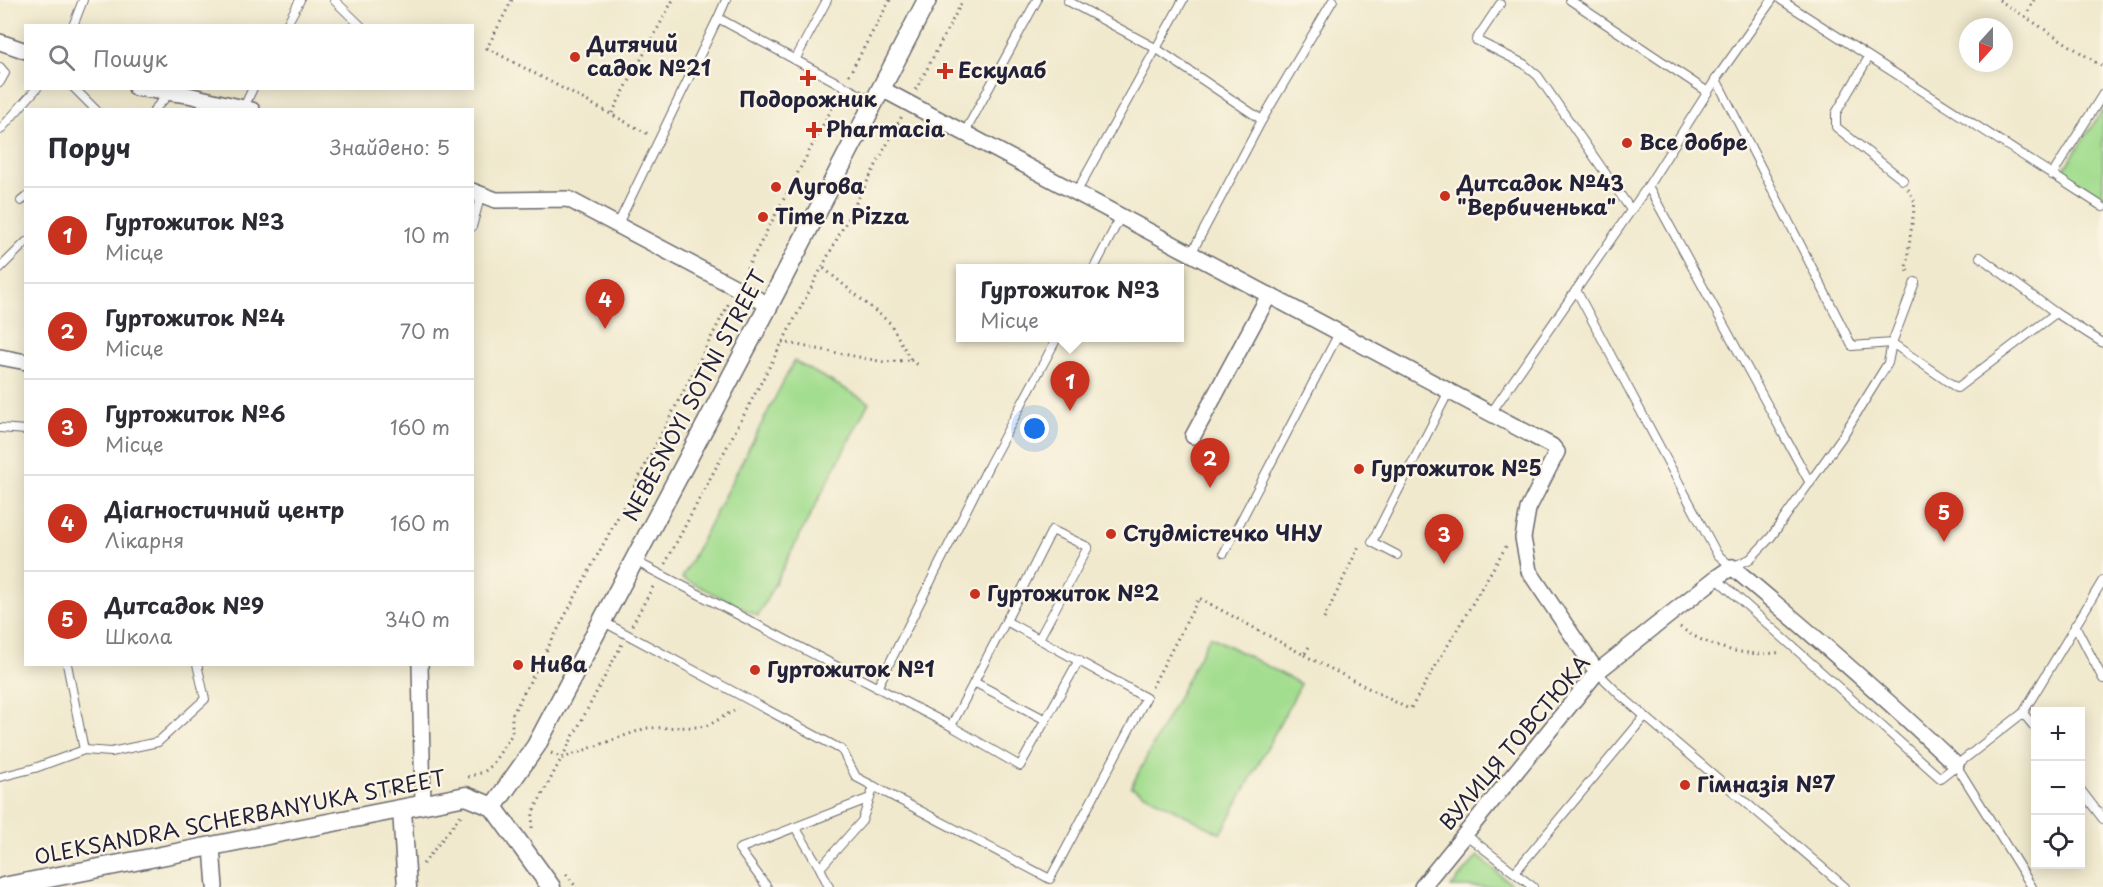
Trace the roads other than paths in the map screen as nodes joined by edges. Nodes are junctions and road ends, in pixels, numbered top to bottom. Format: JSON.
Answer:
{"nodes":[{"id":1,"x":83,"y":0,"type":"edge"},
{"id":2,"x":299,"y":0,"type":"edge"},
{"id":3,"x":334,"y":0,"type":"edge"},
{"id":4,"x":726,"y":0,"type":"edge"},
{"id":5,"x":827,"y":0,"type":"edge"},
{"id":6,"x":927,"y":0,"type":"edge"},
{"id":7,"x":1037,"y":0,"type":"edge"},
{"id":8,"x":1183,"y":0,"type":"edge"},
{"id":9,"x":1333,"y":0,"type":"edge"},
{"id":10,"x":1570,"y":0,"type":"edge"},
{"id":11,"x":1772,"y":0,"type":"edge"},
{"id":12,"x":1781,"y":0,"type":"edge"},
{"id":13,"x":1068,"y":1,"type":"edge"},
{"id":14,"x":1500,"y":4,"type":"dead end"},
{"id":15,"x":718,"y":18,"type":"junction"},
{"id":16,"x":74,"y":24,"type":"edge"},
{"id":17,"x":287,"y":24,"type":"edge"},
{"id":18,"x":359,"y":24,"type":"edge"},
{"id":19,"x":0,"y":42,"type":"edge"},
{"id":20,"x":24,"y":50,"type":"edge"},
{"id":21,"x":1157,"y":50,"type":"junction"},
{"id":22,"x":1869,"y":57,"type":"junction"},
{"id":23,"x":795,"y":60,"type":"junction"},
{"id":24,"x":0,"y":67,"type":"edge"},
{"id":25,"x":1716,"y":80,"type":"junction"},
{"id":26,"x":0,"y":82,"type":"edge"},
{"id":27,"x":35,"y":90,"type":"edge"},
{"id":28,"x":76,"y":90,"type":"edge"},
{"id":29,"x":147,"y":90,"type":"edge"},
{"id":30,"x":253,"y":90,"type":"edge"},
{"id":31,"x":190,"y":92,"type":"edge"},
{"id":32,"x":1708,"y":92,"type":"junction"},
{"id":33,"x":170,"y":94,"type":"junction"},
{"id":34,"x":2103,"y":94,"type":"edge"},
{"id":35,"x":877,"y":95,"type":"junction"},
{"id":36,"x":94,"y":108,"type":"edge"},
{"id":37,"x":156,"y":108,"type":"edge"},
{"id":38,"x":248,"y":108,"type":"edge"},
{"id":39,"x":1262,"y":120,"type":"junction"},
{"id":40,"x":0,"y":130,"type":"edge"},
{"id":41,"x":965,"y":132,"type":"junction"},
{"id":42,"x":2052,"y":175,"type":"junction"},
{"id":43,"x":1904,"y":180,"type":"road end"},
{"id":44,"x":1648,"y":186,"type":"junction"},
{"id":45,"x":477,"y":193,"type":"edge"},
{"id":46,"x":1076,"y":193,"type":"junction"},
{"id":47,"x":2103,"y":207,"type":"edge"},
{"id":48,"x":1631,"y":210,"type":"junction"},
{"id":49,"x":474,"y":213,"type":"edge"},
{"id":50,"x":1121,"y":216,"type":"junction"},
{"id":51,"x":617,"y":226,"type":"junction"},
{"id":52,"x":24,"y":244,"type":"edge"},
{"id":53,"x":1191,"y":254,"type":"junction"},
{"id":54,"x":1980,"y":257,"type":"dead end"},
{"id":55,"x":1096,"y":264,"type":"edge"},
{"id":56,"x":0,"y":268,"type":"edge"},
{"id":57,"x":1915,"y":282,"type":"road end"},
{"id":58,"x":1576,"y":290,"type":"junction"},
{"id":59,"x":1269,"y":295,"type":"junction"},
{"id":60,"x":769,"y":305,"type":"junction"},
{"id":61,"x":2056,"y":313,"type":"junction"},
{"id":62,"x":1339,"y":333,"type":"junction"},
{"id":63,"x":1055,"y":342,"type":"edge"},
{"id":64,"x":1892,"y":343,"type":"junction"},
{"id":65,"x":2103,"y":343,"type":"edge"},
{"id":66,"x":0,"y":357,"type":"edge"},
{"id":67,"x":24,"y":362,"type":"edge"},
{"id":68,"x":1449,"y":391,"type":"junction"},
{"id":69,"x":1491,"y":413,"type":"junction"},
{"id":70,"x":0,"y":428,"type":"edge"},
{"id":71,"x":24,"y":430,"type":"edge"},
{"id":72,"x":1193,"y":436,"type":"dead end"},
{"id":73,"x":1810,"y":483,"type":"junction"},
{"id":74,"x":1224,"y":553,"type":"dead end"},
{"id":75,"x":1397,"y":555,"type":"dead end"},
{"id":76,"x":634,"y":560,"type":"junction"},
{"id":77,"x":1732,"y":567,"type":"junction"},
{"id":78,"x":1716,"y":578,"type":"junction"},
{"id":79,"x":2103,"y":580,"type":"edge"},
{"id":80,"x":601,"y":621,"type":"junction"},
{"id":81,"x":1006,"y":621,"type":"junction"},
{"id":82,"x":2075,"y":625,"type":"junction"},
{"id":83,"x":1039,"y":639,"type":"junction"},
{"id":84,"x":1079,"y":660,"type":"junction"},
{"id":85,"x":67,"y":666,"type":"edge"},
{"id":86,"x":197,"y":666,"type":"edge"},
{"id":87,"x":420,"y":666,"type":"edge"},
{"id":88,"x":1597,"y":672,"type":"junction"},
{"id":89,"x":2103,"y":679,"type":"edge"},
{"id":90,"x":974,"y":682,"type":"junction"},
{"id":91,"x":877,"y":688,"type":"junction"},
{"id":92,"x":2023,"y":713,"type":"junction"},
{"id":93,"x":1645,"y":717,"type":"junction"},
{"id":94,"x":1046,"y":720,"type":"junction"},
{"id":95,"x":2031,"y":723,"type":"edge"},
{"id":96,"x":951,"y":726,"type":"junction"},
{"id":97,"x":84,"y":750,"type":"junction"},
{"id":98,"x":1956,"y":765,"type":"junction"},
{"id":99,"x":0,"y":777,"type":"edge"},
{"id":100,"x":874,"y":786,"type":"junction"},
{"id":101,"x":2085,"y":796,"type":"edge"},
{"id":102,"x":870,"y":798,"type":"junction"},
{"id":103,"x":423,"y":805,"type":"junction"},
{"id":104,"x":494,"y":807,"type":"junction"},
{"id":105,"x":402,"y":810,"type":"junction"},
{"id":106,"x":2103,"y":819,"type":"edge"},
{"id":107,"x":795,"y":827,"type":"junction"},
{"id":108,"x":1465,"y":834,"type":"junction"},
{"id":109,"x":212,"y":847,"type":"junction"},
{"id":110,"x":820,"y":868,"type":"junction"},
{"id":111,"x":1515,"y":872,"type":"junction"},
{"id":112,"x":39,"y":884,"type":"edge"},
{"id":113,"x":3,"y":887,"type":"edge"},
{"id":114,"x":215,"y":887,"type":"edge"},
{"id":115,"x":407,"y":887,"type":"edge"},
{"id":116,"x":550,"y":887,"type":"edge"},
{"id":117,"x":767,"y":887,"type":"edge"},
{"id":118,"x":829,"y":887,"type":"edge"},
{"id":119,"x":1422,"y":887,"type":"edge"},
{"id":120,"x":1533,"y":887,"type":"edge"},
{"id":121,"x":1845,"y":887,"type":"edge"},
{"id":122,"x":2032,"y":887,"type":"edge"}],
"edges":[{"from":1,"to":16,"type":"lane"},
{"from":2,"to":17,"type":"lane"},
{"from":3,"to":18,"type":"lane"},
{"from":4,"to":15,"type":"lane"},
{"from":5,"to":23,"type":"lane"},
{"from":6,"to":35,"type":"street","name":"NEBESNOYI SOTNI STREET"},
{"from":7,"to":41,"type":"lane"},
{"from":8,"to":21,"type":"lane"},
{"from":9,"to":39,"type":"lane"},
{"from":10,"to":32,"type":"lane"},
{"from":11,"to":25,"type":"lane"},
{"from":12,"to":22,"type":"lane"},
{"from":13,"to":21,"type":"lane"},
{"from":14,"to":48,"type":"lane"},
{"from":15,"to":23,"type":"lane"},
{"from":15,"to":51,"type":"lane"},
{"from":19,"to":20,"type":"street"},
{"from":21,"to":39,"type":"lane"},
{"from":21,"to":46,"type":"lane"},
{"from":22,"to":42,"type":"lane"},
{"from":22,"to":43,"type":"lane"},
{"from":23,"to":35,"type":"lane"},
{"from":24,"to":26,"type":"lane"},
{"from":25,"to":32,"type":"lane"},
{"from":25,"to":64,"type":"lane"},
{"from":27,"to":40,"type":"lane"},
{"from":28,"to":36,"type":"lane"},
{"from":29,"to":33,"type":"street"},
{"from":30,"to":38,"type":"lane"},
{"from":31,"to":33,"type":"street"},
{"from":31,"to":38,"type":"street"},
{"from":32,"to":44,"type":"lane"},
{"from":33,"to":37,"type":"lane"},
{"from":34,"to":42,"type":"lane"},
{"from":35,"to":41,"type":"street"},
{"from":35,"to":60,"type":"street","name":"NEBESNOYI SOTNI STREET"},
{"from":39,"to":53,"type":"lane"},
{"from":41,"to":46,"type":"street"},
{"from":42,"to":47,"type":"lane"},
{"from":44,"to":48,"type":"lane"},
{"from":44,"to":73,"type":"lane"},
{"from":45,"to":49,"type":"lane"},
{"from":45,"to":51,"type":"street"},
{"from":46,"to":50,"type":"street"},
{"from":48,"to":58,"type":"lane"},
{"from":50,"to":53,"type":"street"},
{"from":50,"to":55,"type":"lane"},
{"from":51,"to":60,"type":"street"},
{"from":52,"to":56,"type":"lane"},
{"from":53,"to":59,"type":"street"},
{"from":54,"to":61,"type":"lane"},
{"from":57,"to":64,"type":"lane"},
{"from":58,"to":69,"type":"lane"},
{"from":58,"to":77,"type":"lane"},
{"from":59,"to":62,"type":"street"},
{"from":59,"to":72,"type":"street"},
{"from":60,"to":76,"type":"street","name":"NEBESNOYI SOTNI STREET"},
{"from":61,"to":64,"type":"lane"},
{"from":61,"to":65,"type":"lane"},
{"from":62,"to":68,"type":"street"},
{"from":62,"to":74,"type":"lane"},
{"from":63,"to":91,"type":"lane"},
{"from":64,"to":73,"type":"lane"},
{"from":66,"to":67,"type":"street"},
{"from":68,"to":69,"type":"street"},
{"from":68,"to":75,"type":"lane"},
{"from":69,"to":88,"type":"street"},
{"from":70,"to":71,"type":"lane"},
{"from":73,"to":77,"type":"lane"},
{"from":76,"to":80,"type":"street","name":"NEBESNOYI SOTNI STREET"},
{"from":76,"to":91,"type":"lane"},
{"from":77,"to":78,"type":"street","name":"ВУЛИЦЯ ТОВСТЮКА"},
{"from":77,"to":98,"type":"street"},
{"from":78,"to":88,"type":"street","name":"ВУЛИЦЯ ТОВСТЮКА"},
{"from":78,"to":98,"type":"lane"},
{"from":79,"to":82,"type":"lane"},
{"from":80,"to":100,"type":"lane"},
{"from":80,"to":104,"type":"street","name":"NEBESNOYI SOTNI STREET"},
{"from":81,"to":83,"type":"lane"},
{"from":81,"to":83,"type":"lane"},
{"from":81,"to":90,"type":"lane"},
{"from":82,"to":89,"type":"lane"},
{"from":82,"to":92,"type":"lane"},
{"from":83,"to":84,"type":"lane"},
{"from":84,"to":94,"type":"lane"},
{"from":84,"to":100,"type":"lane"},
{"from":85,"to":97,"type":"lane"},
{"from":86,"to":97,"type":"lane"},
{"from":87,"to":103,"type":"street"},
{"from":88,"to":93,"type":"lane"},
{"from":88,"to":108,"type":"street","name":"ВУЛИЦЯ ТОВСТЮКА"},
{"from":90,"to":94,"type":"lane"},
{"from":90,"to":96,"type":"lane"},
{"from":91,"to":96,"type":"lane"},
{"from":92,"to":95,"type":"lane"},
{"from":92,"to":98,"type":"lane"},
{"from":93,"to":111,"type":"lane"},
{"from":93,"to":121,"type":"lane"},
{"from":94,"to":96,"type":"lane"},
{"from":97,"to":99,"type":"lane"},
{"from":98,"to":122,"type":"lane"},
{"from":100,"to":102,"type":"lane"},
{"from":101,"to":106,"type":"lane"},
{"from":102,"to":107,"type":"lane"},
{"from":102,"to":110,"type":"lane"},
{"from":103,"to":104,"type":"street","name":"OLEKSANDRA SCHERBANYUKA STREET"},
{"from":103,"to":105,"type":"street","name":"OLEKSANDRA SCHERBANYUKA STREET"},
{"from":104,"to":116,"type":"street"},
{"from":105,"to":109,"type":"street","name":"OLEKSANDRA SCHERBANYUKA STREET"},
{"from":105,"to":115,"type":"street"},
{"from":107,"to":110,"type":"lane"},
{"from":107,"to":117,"type":"lane"},
{"from":108,"to":111,"type":"lane"},
{"from":108,"to":119,"type":"street","name":"ВУЛИЦЯ ТОВСТЮКА"},
{"from":109,"to":112,"type":"street","name":"OLEKSANDRA SCHERBANYUKA STREET"},
{"from":109,"to":114,"type":"street"},
{"from":110,"to":118,"type":"lane"},
{"from":111,"to":120,"type":"lane"},
{"from":112,"to":113,"type":"street","name":"OLEKSANDRA SCHERBANYUKA STREET"}]}
